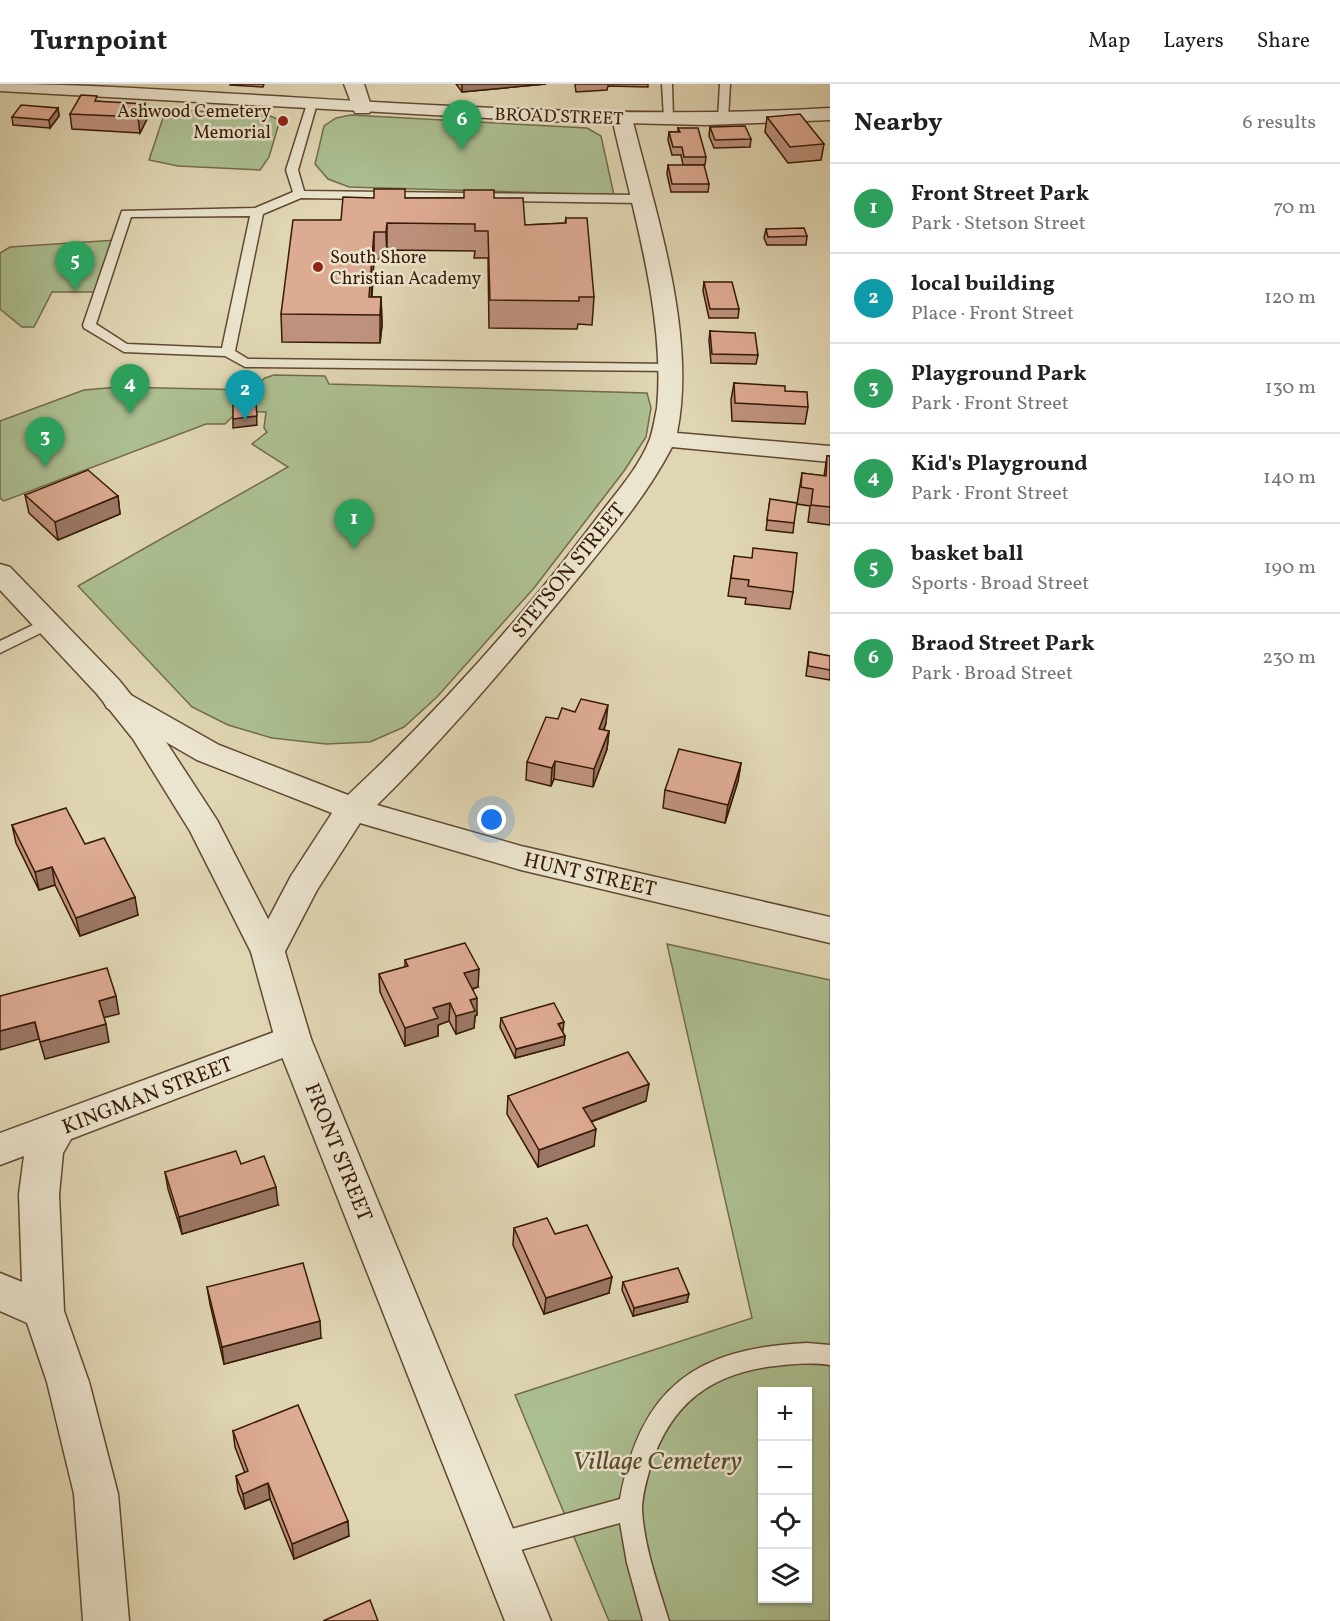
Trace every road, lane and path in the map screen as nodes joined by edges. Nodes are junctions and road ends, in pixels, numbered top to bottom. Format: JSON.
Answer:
{"nodes":[{"id":1,"x":354,"y":84,"type":"edge"},
{"id":2,"x":667,"y":84,"type":"edge"},
{"id":3,"x":725,"y":84,"type":"edge"},
{"id":4,"x":0,"y":85,"type":"edge"},
{"id":5,"x":311,"y":107,"type":"junction"},
{"id":6,"x":362,"y":109,"type":"junction"},
{"id":7,"x":830,"y":114,"type":"edge"},
{"id":8,"x":669,"y":117,"type":"junction"},
{"id":9,"x":622,"y":118,"type":"junction"},
{"id":10,"x":723,"y":119,"type":"junction"},
{"id":11,"x":299,"y":194,"type":"junction"},
{"id":12,"x":641,"y":199,"type":"junction"},
{"id":13,"x":257,"y":212,"type":"junction"},
{"id":14,"x":228,"y":352,"type":"junction"},
{"id":15,"x":671,"y":368,"type":"junction"},
{"id":16,"x":663,"y":439,"type":"junction"},
{"id":17,"x":830,"y":454,"type":"edge"},
{"id":18,"x":0,"y":573,"type":"edge"},
{"id":19,"x":46,"y":623,"type":"junction"},
{"id":20,"x":0,"y":648,"type":"edge"},
{"id":21,"x":118,"y":700,"type":"junction"},
{"id":22,"x":351,"y":810,"type":"junction"},
{"id":23,"x":830,"y":930,"type":"edge"},
{"id":24,"x":268,"y":952,"type":"junction"},
{"id":25,"x":293,"y":1039,"type":"junction"},
{"id":26,"x":56,"y":1130,"type":"junction"},
{"id":27,"x":0,"y":1149,"type":"edge"},
{"id":28,"x":0,"y":1290,"type":"edge"},
{"id":29,"x":43,"y":1311,"type":"junction"},
{"id":30,"x":830,"y":1355,"type":"edge"},
{"id":31,"x":630,"y":1509,"type":"junction"},
{"id":32,"x":499,"y":1544,"type":"junction"},
{"id":33,"x":106,"y":1621,"type":"edge"},
{"id":34,"x":528,"y":1621,"type":"edge"},
{"id":35,"x":656,"y":1621,"type":"edge"}],
"edges":[{"from":1,"to":6,"type":"street"},
{"from":2,"to":8,"type":"lane"},
{"from":3,"to":10,"type":"lane"},
{"from":4,"to":5,"type":"street","name":"BROAD STREET"},
{"from":5,"to":6,"type":"street","name":"BROAD STREET"},
{"from":5,"to":11,"type":"lane"},
{"from":6,"to":9,"type":"street","name":"BROAD STREET"},
{"from":7,"to":10,"type":"street","name":"BROAD STREET"},
{"from":8,"to":9,"type":"street","name":"BROAD STREET"},
{"from":8,"to":10,"type":"street","name":"BROAD STREET"},
{"from":9,"to":12,"type":"street","name":"STETSON STREET"},
{"from":11,"to":12,"type":"lane"},
{"from":11,"to":13,"type":"lane"},
{"from":12,"to":15,"type":"street","name":"STETSON STREET"},
{"from":13,"to":14,"type":"lane"},
{"from":13,"to":14,"type":"lane"},
{"from":14,"to":15,"type":"lane"},
{"from":15,"to":16,"type":"street","name":"STETSON STREET"},
{"from":16,"to":17,"type":"street"},
{"from":16,"to":22,"type":"street","name":"STETSON STREET"},
{"from":18,"to":19,"type":"street","name":"FRONT STREET"},
{"from":19,"to":20,"type":"lane"},
{"from":19,"to":21,"type":"street","name":"FRONT STREET"},
{"from":21,"to":22,"type":"street","name":"FRONT STREET"},
{"from":21,"to":24,"type":"street","name":"FRONT STREET"},
{"from":22,"to":23,"type":"street","name":"HUNT STREET"},
{"from":22,"to":24,"type":"street","name":"STETSON STREET"},
{"from":24,"to":25,"type":"street","name":"FRONT STREET"},
{"from":25,"to":26,"type":"street","name":"KINGMAN STREET"},
{"from":25,"to":32,"type":"street","name":"FRONT STREET"},
{"from":26,"to":27,"type":"street","name":"KINGMAN STREET"},
{"from":26,"to":29,"type":"street"},
{"from":28,"to":29,"type":"street"},
{"from":29,"to":33,"type":"street"},
{"from":30,"to":31,"type":"lane"},
{"from":31,"to":32,"type":"lane"},
{"from":31,"to":35,"type":"lane"},
{"from":32,"to":34,"type":"street","name":"FRONT STREET"}]}
